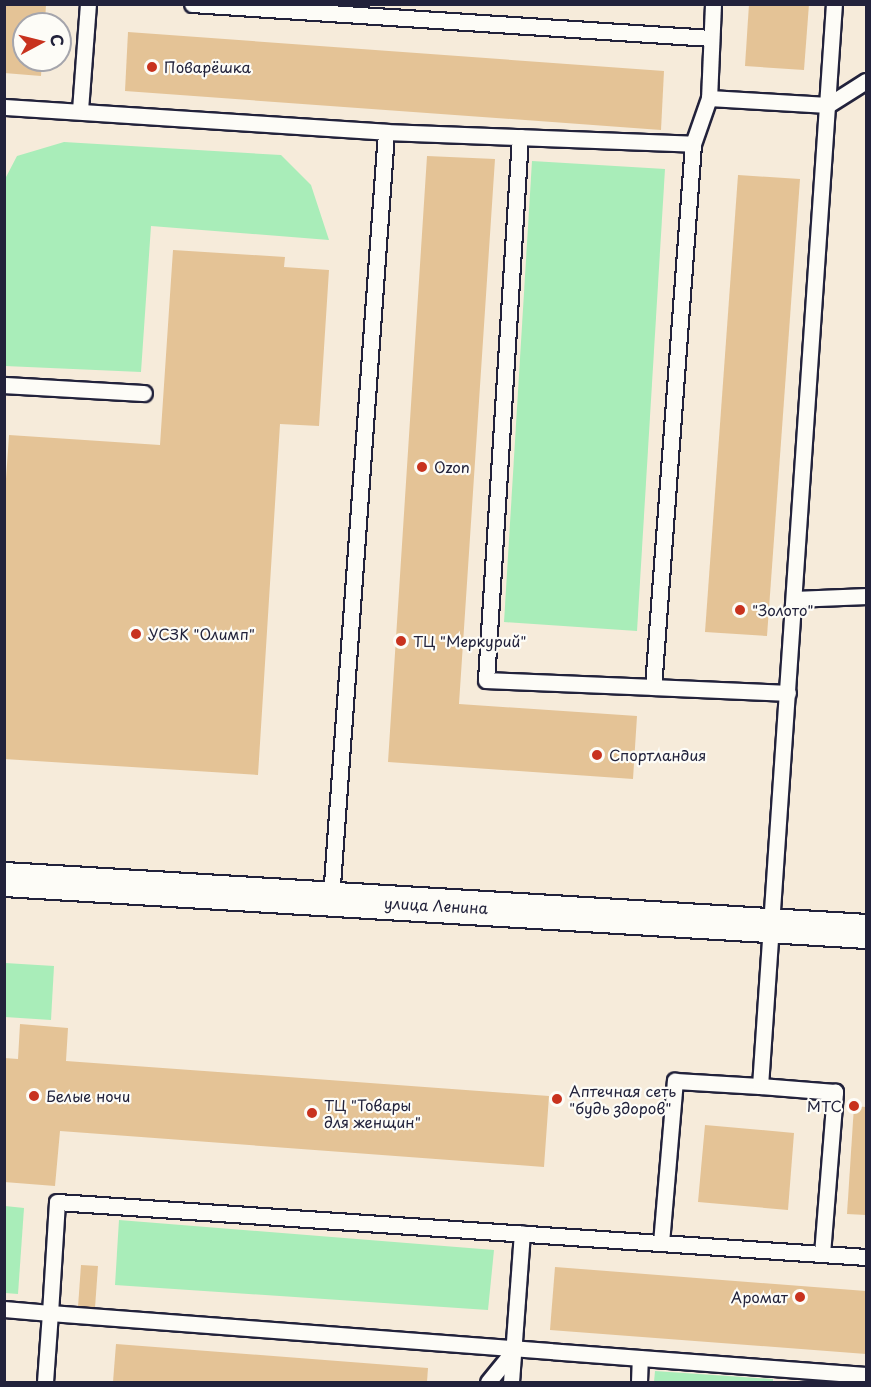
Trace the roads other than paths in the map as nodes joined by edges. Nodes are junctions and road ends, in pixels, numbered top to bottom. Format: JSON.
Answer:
{"nodes":[{"id":1,"x":88,"y":4,"type":"edge"},
{"id":2,"x":192,"y":4,"type":"edge"},
{"id":3,"x":713,"y":4,"type":"edge"},
{"id":4,"x":834,"y":4,"type":"edge"},
{"id":5,"x":711,"y":38,"type":"junction"},
{"id":6,"x":867,"y":81,"type":"edge"},
{"id":7,"x":708,"y":98,"type":"junction"},
{"id":8,"x":828,"y":105,"type":"junction"},
{"id":9,"x":4,"y":107,"type":"edge"},
{"id":10,"x":80,"y":110,"type":"junction"},
{"id":11,"x":386,"y":132,"type":"junction"},
{"id":12,"x":520,"y":137,"type":"junction"},
{"id":13,"x":693,"y":144,"type":"junction"},
{"id":14,"x":4,"y":385,"type":"edge"},
{"id":15,"x":144,"y":393,"type":"dead end"},
{"id":16,"x":867,"y":596,"type":"edge"},
{"id":17,"x":795,"y":599,"type":"junction"},
{"id":18,"x":652,"y":687,"type":"junction"},
{"id":19,"x":788,"y":693,"type":"junction"},
{"id":20,"x":4,"y":879,"type":"edge"},
{"id":21,"x":331,"y":898,"type":"junction"},
{"id":22,"x":773,"y":925,"type":"junction"},
{"id":23,"x":867,"y":931,"type":"edge"},
{"id":24,"x":760,"y":1086,"type":"junction"},
{"id":25,"x":522,"y":1233,"type":"junction"},
{"id":26,"x":661,"y":1243,"type":"junction"},
{"id":27,"x":822,"y":1254,"type":"junction"},
{"id":28,"x":867,"y":1257,"type":"edge"},
{"id":29,"x":4,"y":1309,"type":"edge"},
{"id":30,"x":51,"y":1312,"type":"junction"},
{"id":31,"x":514,"y":1350,"type":"junction"},
{"id":32,"x":640,"y":1358,"type":"junction"},
{"id":33,"x":867,"y":1376,"type":"edge"},
{"id":34,"x":45,"y":1383,"type":"edge"},
{"id":35,"x":488,"y":1383,"type":"edge"},
{"id":36,"x":511,"y":1383,"type":"edge"},
{"id":37,"x":639,"y":1383,"type":"edge"}],
"edges":[{"from":1,"to":10,"type":"lane"},
{"from":2,"to":5,"type":"lane"},
{"from":3,"to":5,"type":"lane"},
{"from":4,"to":8,"type":"lane"},
{"from":5,"to":7,"type":"lane"},
{"from":6,"to":8,"type":"lane"},
{"from":7,"to":8,"type":"lane"},
{"from":7,"to":13,"type":"lane"},
{"from":8,"to":17,"type":"lane"},
{"from":9,"to":10,"type":"lane"},
{"from":10,"to":11,"type":"lane"},
{"from":11,"to":12,"type":"lane"},
{"from":11,"to":21,"type":"lane"},
{"from":12,"to":13,"type":"lane"},
{"from":12,"to":18,"type":"lane"},
{"from":13,"to":18,"type":"lane"},
{"from":14,"to":15,"type":"lane"},
{"from":16,"to":17,"type":"lane"},
{"from":17,"to":19,"type":"lane"},
{"from":18,"to":19,"type":"lane"},
{"from":19,"to":22,"type":"lane"},
{"from":20,"to":21,"type":"main road","name":"улица Ленина"},
{"from":21,"to":22,"type":"main road","name":"улица Ленина"},
{"from":22,"to":23,"type":"main road","name":"улица Ленина"},
{"from":22,"to":24,"type":"lane"},
{"from":24,"to":26,"type":"lane"},
{"from":24,"to":27,"type":"lane"},
{"from":25,"to":26,"type":"lane"},
{"from":25,"to":30,"type":"lane"},
{"from":25,"to":31,"type":"lane"},
{"from":26,"to":27,"type":"lane"},
{"from":27,"to":28,"type":"lane"},
{"from":29,"to":30,"type":"lane"},
{"from":30,"to":31,"type":"lane"},
{"from":30,"to":34,"type":"lane"},
{"from":31,"to":32,"type":"lane"},
{"from":31,"to":35,"type":"lane"},
{"from":31,"to":36,"type":"lane"},
{"from":32,"to":33,"type":"lane"},
{"from":32,"to":37,"type":"lane"}]}
